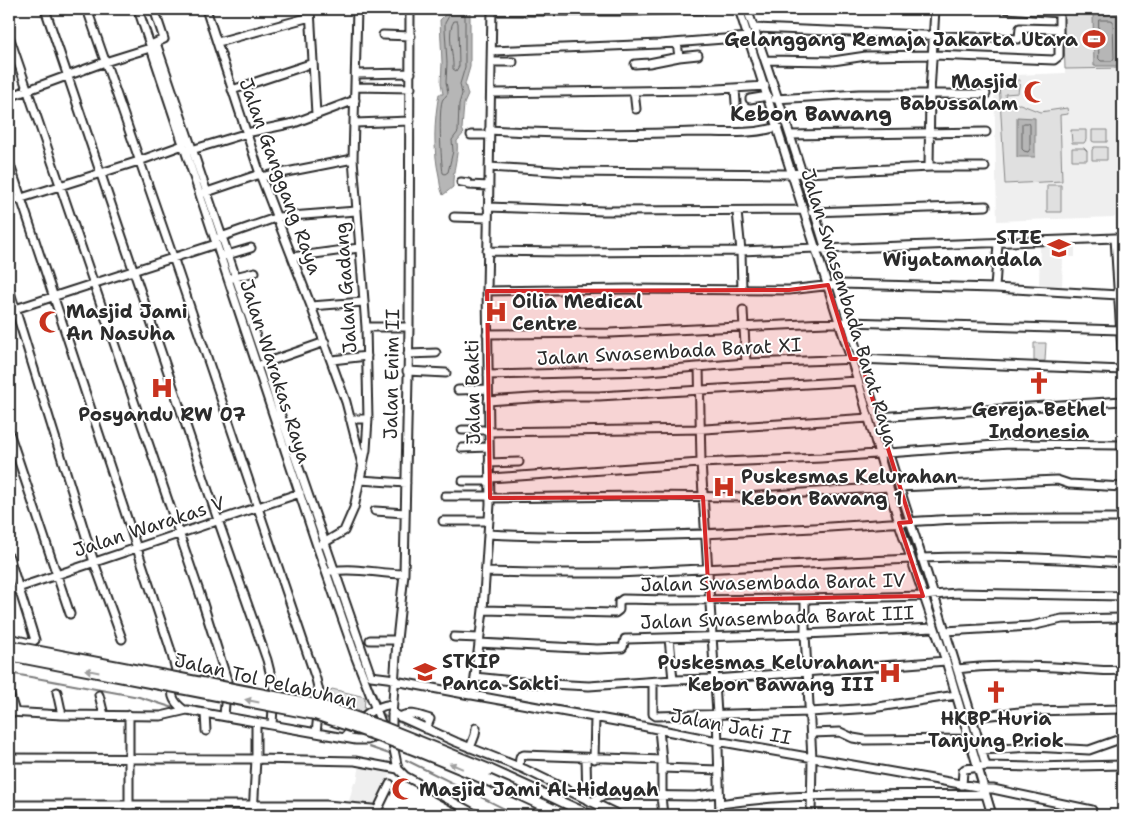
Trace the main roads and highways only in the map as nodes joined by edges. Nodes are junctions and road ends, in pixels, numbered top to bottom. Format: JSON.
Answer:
{"nodes":[{"id":1,"x":9,"y":646,"type":"edge"},
{"id":2,"x":9,"y":655,"type":"edge"},
{"id":3,"x":564,"y":815,"type":"edge"},
{"id":4,"x":588,"y":815,"type":"edge"}],
"edges":[{"from":1,"to":4,"type":"highway","name":"Jalan Tol Pelabuhan","bridge":true},
{"from":3,"to":2,"type":"highway","name":"Jalan Tol Pelabuhan","one_way":true,"bridge":true}]}
